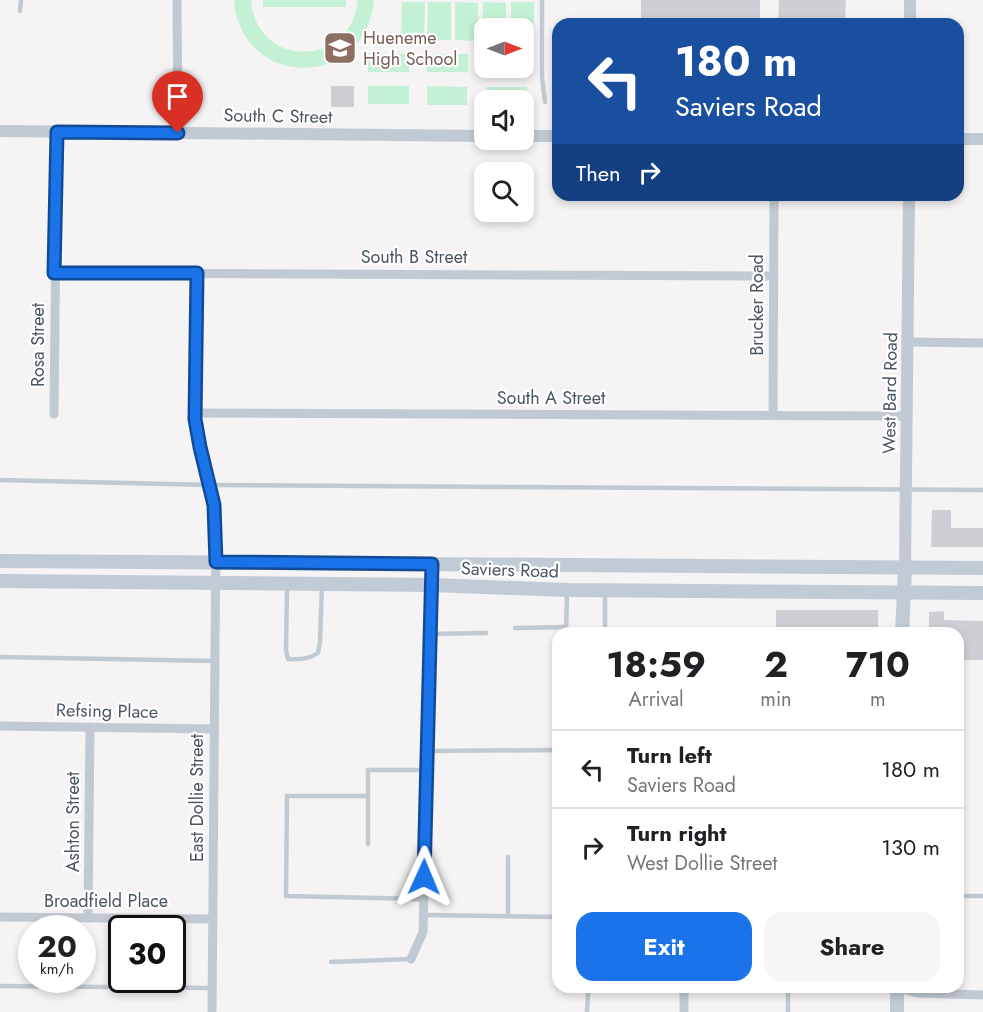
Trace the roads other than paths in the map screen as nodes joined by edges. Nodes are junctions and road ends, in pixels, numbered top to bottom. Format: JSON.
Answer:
{"nodes":[{"id":1,"x":21,"y":0,"type":"edge"},
{"id":2,"x":177,"y":0,"type":"edge"},
{"id":3,"x":542,"y":0,"type":"edge"},
{"id":4,"x":910,"y":0,"type":"edge"},
{"id":5,"x":20,"y":11,"type":"dead end"},
{"id":6,"x":910,"y":18,"type":"edge"},
{"id":7,"x":545,"y":102,"type":"dead end"},
{"id":8,"x":0,"y":131,"type":"edge"},
{"id":9,"x":57,"y":132,"type":"junction"},
{"id":10,"x":178,"y":133,"type":"junction"},
{"id":11,"x":474,"y":136,"type":"edge"},
{"id":12,"x":534,"y":136,"type":"edge"},
{"id":13,"x":552,"y":136,"type":"edge"},
{"id":14,"x":964,"y":139,"type":"edge"},
{"id":15,"x":983,"y":139,"type":"edge"},
{"id":16,"x":774,"y":201,"type":"edge"},
{"id":17,"x":909,"y":201,"type":"edge"},
{"id":18,"x":54,"y":273,"type":"junction"},
{"id":19,"x":197,"y":273,"type":"junction"},
{"id":20,"x":774,"y":276,"type":"junction"},
{"id":21,"x":908,"y":342,"type":"junction"},
{"id":22,"x":983,"y":344,"type":"edge"},
{"id":23,"x":195,"y":413,"type":"junction"},
{"id":24,"x":54,"y":414,"type":"dead end"},
{"id":25,"x":773,"y":415,"type":"junction"},
{"id":26,"x":907,"y":416,"type":"junction"},
{"id":27,"x":0,"y":480,"type":"edge"},
{"id":28,"x":210,"y":485,"type":"junction"},
{"id":29,"x":906,"y":489,"type":"junction"},
{"id":30,"x":983,"y":490,"type":"edge"},
{"id":31,"x":0,"y":561,"type":"edge"},
{"id":32,"x":216,"y":562,"type":"junction"},
{"id":33,"x":432,"y":564,"type":"junction"},
{"id":34,"x":906,"y":568,"type":"junction"},
{"id":35,"x":983,"y":568,"type":"edge"},
{"id":36,"x":0,"y":581,"type":"edge"},
{"id":37,"x":216,"y":584,"type":"junction"},
{"id":38,"x":286,"y":585,"type":"junction"},
{"id":39,"x":322,"y":585,"type":"junction"},
{"id":40,"x":432,"y":585,"type":"junction"},
{"id":41,"x":567,"y":590,"type":"junction"},
{"id":42,"x":605,"y":590,"type":"junction"},
{"id":43,"x":904,"y":591,"type":"junction"},
{"id":44,"x":983,"y":593,"type":"edge"},
{"id":45,"x":566,"y":627,"type":"edge"},
{"id":46,"x":605,"y":627,"type":"edge"},
{"id":47,"x":902,"y":627,"type":"edge"},
{"id":48,"x":515,"y":628,"type":"dead end"},
{"id":49,"x":552,"y":629,"type":"edge"},
{"id":50,"x":486,"y":633,"type":"dead end"},
{"id":51,"x":430,"y":634,"type":"junction"},
{"id":52,"x":0,"y":657,"type":"edge"},
{"id":53,"x":214,"y":661,"type":"junction"},
{"id":54,"x":0,"y":726,"type":"edge"},
{"id":55,"x":90,"y":727,"type":"junction"},
{"id":56,"x":214,"y":729,"type":"junction"},
{"id":57,"x":552,"y":750,"type":"edge"},
{"id":58,"x":427,"y":751,"type":"junction"},
{"id":59,"x":426,"y":770,"type":"junction"},
{"id":60,"x":368,"y":796,"type":"junction"},
{"id":61,"x":368,"y":844,"type":"dead end"},
{"id":62,"x":508,"y":857,"type":"dead end"},
{"id":63,"x":964,"y":896,"type":"edge"},
{"id":64,"x":983,"y":896,"type":"edge"},
{"id":65,"x":424,"y":899,"type":"junction"},
{"id":66,"x":88,"y":915,"type":"edge"},
{"id":67,"x":424,"y":915,"type":"junction"},
{"id":68,"x":508,"y":916,"type":"junction"},
{"id":69,"x":552,"y":916,"type":"edge"},
{"id":70,"x":0,"y":917,"type":"edge"},
{"id":71,"x":18,"y":917,"type":"edge"},
{"id":72,"x":96,"y":918,"type":"edge"},
{"id":73,"x":213,"y":919,"type":"junction"},
{"id":74,"x":411,"y":959,"type":"joint"},
{"id":75,"x":331,"y":962,"type":"dead end"},
{"id":76,"x":0,"y":986,"type":"edge"},
{"id":77,"x":212,"y":988,"type":"junction"},
{"id":78,"x":588,"y":993,"type":"edge"},
{"id":79,"x":684,"y":993,"type":"edge"},
{"id":80,"x":788,"y":993,"type":"edge"},
{"id":81,"x":897,"y":993,"type":"edge"},
{"id":82,"x":917,"y":993,"type":"edge"},
{"id":83,"x":983,"y":995,"type":"edge"},
{"id":84,"x":212,"y":1012,"type":"edge"},
{"id":85,"x":587,"y":1012,"type":"edge"},
{"id":86,"x":684,"y":1012,"type":"edge"},
{"id":87,"x":788,"y":1012,"type":"edge"},
{"id":88,"x":897,"y":1012,"type":"edge"}],
"edges":[{"from":1,"to":5,"type":"lane"},
{"from":2,"to":10,"type":"street"},
{"from":3,"to":7,"type":"lane"},
{"from":4,"to":6,"type":"street"},
{"from":8,"to":9,"type":"street","name":"South C Street"},
{"from":9,"to":10,"type":"street","name":"South C Street"},
{"from":9,"to":18,"type":"street","name":"Rosa Street"},
{"from":10,"to":11,"type":"street","name":"South C Street"},
{"from":12,"to":13,"type":"street"},
{"from":14,"to":15,"type":"street"},
{"from":16,"to":20,"type":"street","name":"Brucker Road"},
{"from":17,"to":21,"type":"street","name":"West Bard Road"},
{"from":18,"to":19,"type":"street","name":"South B Street"},
{"from":18,"to":24,"type":"street","name":"Rosa Street"},
{"from":19,"to":20,"type":"street","name":"South B Street"},
{"from":19,"to":23,"type":"street","name":"East Dollie Street"},
{"from":20,"to":25,"type":"street","name":"Brucker Road"},
{"from":21,"to":22,"type":"street"},
{"from":21,"to":26,"type":"street","name":"West Bard Road"},
{"from":23,"to":25,"type":"street","name":"South A Street"},
{"from":23,"to":28,"type":"street","name":"East Dollie Street"},
{"from":25,"to":26,"type":"street","name":"South A Street"},
{"from":26,"to":29,"type":"street","name":"West Bard Road"},
{"from":27,"to":28,"type":"lane"},
{"from":28,"to":29,"type":"lane"},
{"from":28,"to":32,"type":"street","name":"East Dollie Street"},
{"from":29,"to":30,"type":"lane"},
{"from":29,"to":34,"type":"street","name":"West Bard Road"},
{"from":31,"to":32,"type":"main road","name":"Saviers Road"},
{"from":32,"to":33,"type":"main road","name":"Saviers Road"},
{"from":32,"to":37,"type":"street","name":"East Dollie Street"},
{"from":33,"to":34,"type":"main road","name":"Saviers Road"},
{"from":33,"to":40,"type":"street"},
{"from":34,"to":35,"type":"main road","name":"Saviers Road"},
{"from":34,"to":43,"type":"main road","name":"West Bard Road"},
{"from":36,"to":37,"type":"main road","name":"Saviers Road"},
{"from":37,"to":38,"type":"main road","name":"Saviers Road"},
{"from":37,"to":53,"type":"street","name":"East Dollie Street"},
{"from":38,"to":39,"type":"main road","name":"Saviers Road"},
{"from":38,"to":39,"type":"lane"},
{"from":39,"to":40,"type":"main road","name":"Saviers Road"},
{"from":40,"to":41,"type":"main road","name":"Saviers Road"},
{"from":40,"to":51,"type":"street"},
{"from":41,"to":42,"type":"main road","name":"Saviers Road"},
{"from":41,"to":45,"type":"lane"},
{"from":42,"to":43,"type":"main road","name":"Saviers Road"},
{"from":42,"to":46,"type":"lane"},
{"from":43,"to":44,"type":"main road","name":"Saviers Road"},
{"from":43,"to":47,"type":"main road","name":"West Bard Road"},
{"from":48,"to":49,"type":"lane"},
{"from":50,"to":51,"type":"lane"},
{"from":51,"to":58,"type":"street"},
{"from":52,"to":53,"type":"lane"},
{"from":53,"to":56,"type":"street","name":"East Dollie Street"},
{"from":54,"to":55,"type":"street","name":"Refsing Place"},
{"from":55,"to":56,"type":"street","name":"Refsing Place"},
{"from":55,"to":66,"type":"street","name":"Ashton Street"},
{"from":56,"to":73,"type":"street","name":"East Dollie Street"},
{"from":57,"to":58,"type":"lane"},
{"from":58,"to":59,"type":"street"},
{"from":59,"to":60,"type":"lane"},
{"from":59,"to":65,"type":"street"},
{"from":60,"to":61,"type":"lane"},
{"from":60,"to":65,"type":"lane"},
{"from":62,"to":68,"type":"lane"},
{"from":63,"to":64,"type":"lane"},
{"from":65,"to":67,"type":"street"},
{"from":67,"to":68,"type":"lane"},
{"from":67,"to":74,"type":"street"},
{"from":68,"to":69,"type":"lane"},
{"from":70,"to":71,"type":"street","name":"Broadfield Place"},
{"from":72,"to":73,"type":"street","name":"Broadfield Place"},
{"from":73,"to":77,"type":"street","name":"East Dollie Street"},
{"from":74,"to":75,"type":"lane"},
{"from":76,"to":77,"type":"lane"},
{"from":77,"to":84,"type":"street","name":"East Dollie Street"},
{"from":78,"to":85,"type":"lane"},
{"from":79,"to":86,"type":"street"},
{"from":80,"to":87,"type":"lane"},
{"from":81,"to":88,"type":"main road"},
{"from":82,"to":83,"type":"street"}]}
